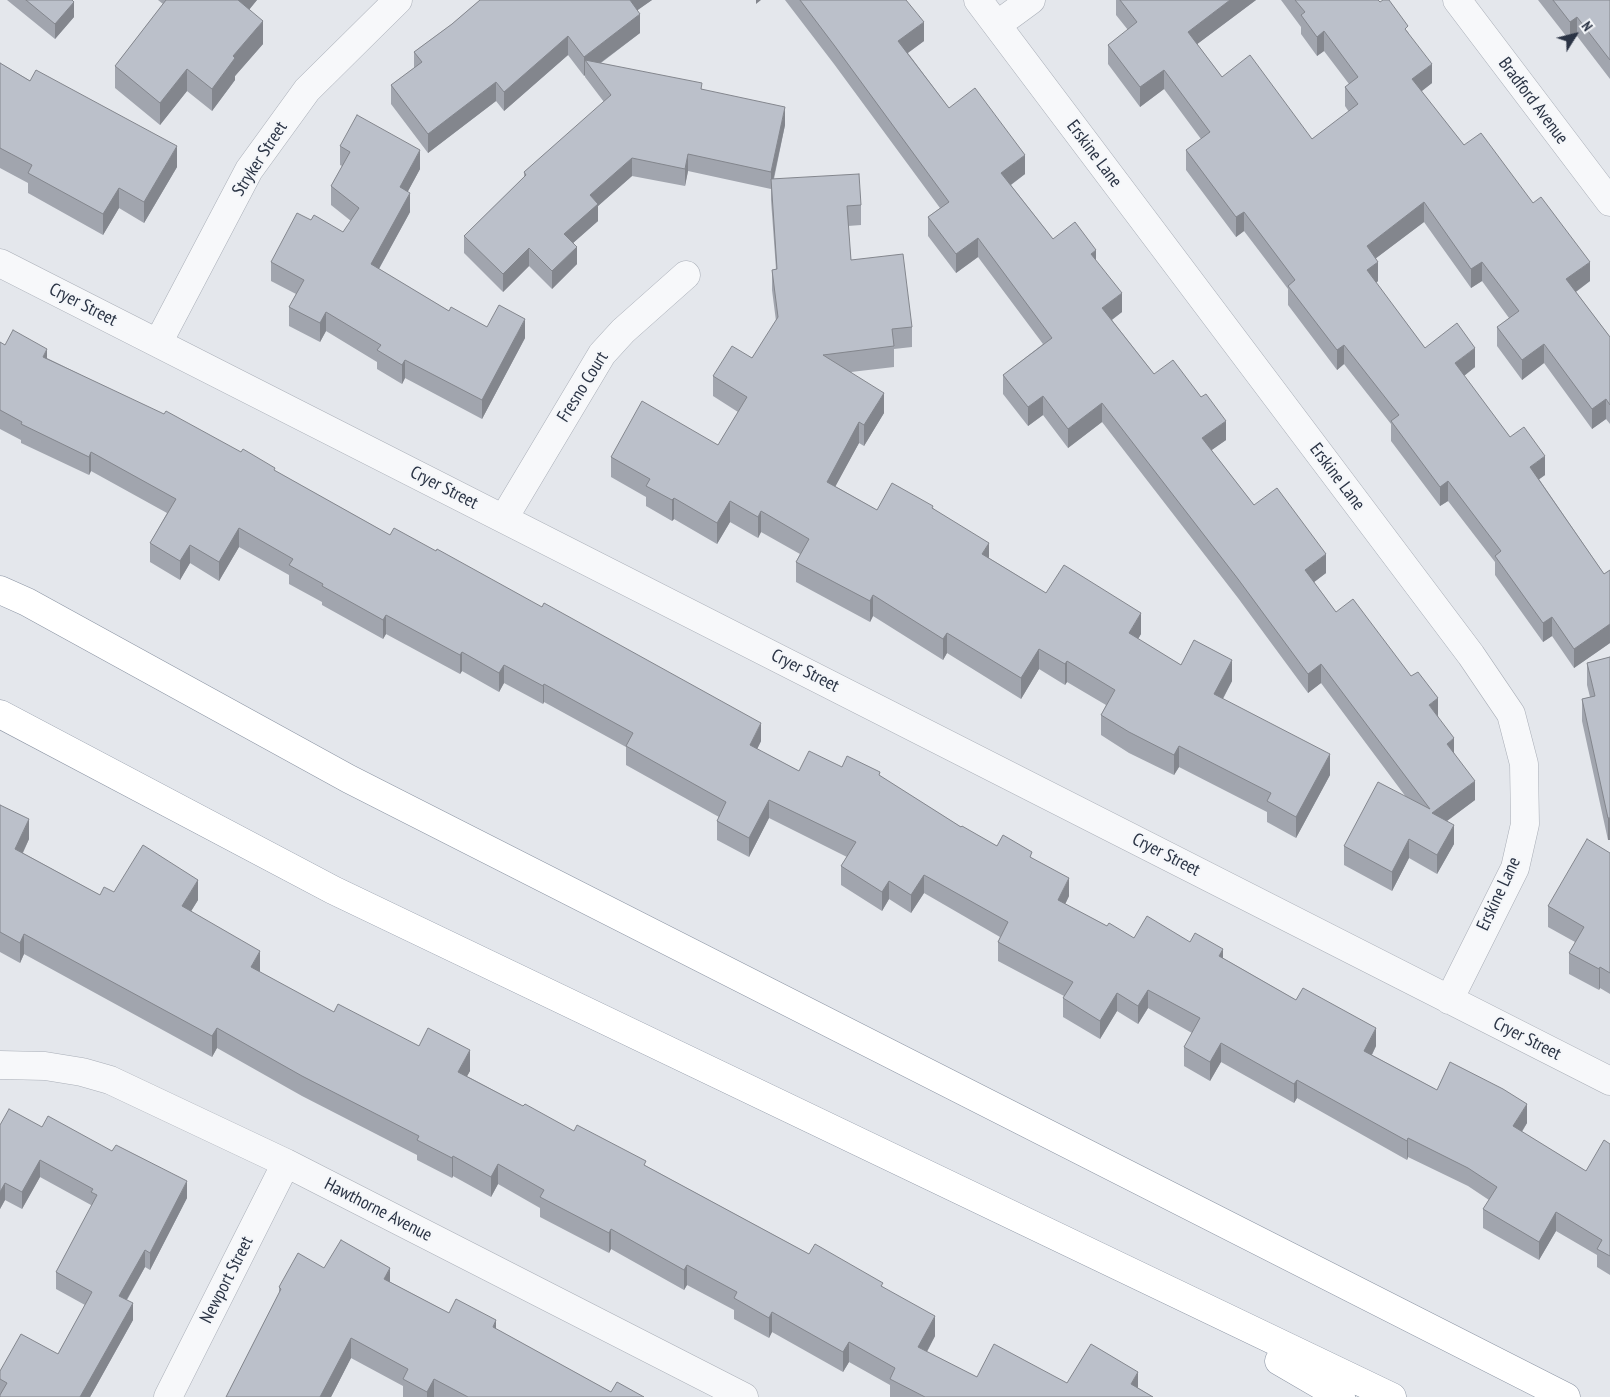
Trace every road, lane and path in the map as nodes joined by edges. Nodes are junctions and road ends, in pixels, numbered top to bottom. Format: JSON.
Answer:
{"nodes":[{"id":1,"x":398,"y":0,"type":"edge"},
{"id":2,"x":978,"y":0,"type":"edge"},
{"id":3,"x":1031,"y":0,"type":"edge"},
{"id":4,"x":1457,"y":0,"type":"edge"},
{"id":5,"x":997,"y":25,"type":"junction"},
{"id":6,"x":1610,"y":202,"type":"edge"},
{"id":7,"x":0,"y":263,"type":"edge"},
{"id":8,"x":686,"y":274,"type":"dead end"},
{"id":9,"x":158,"y":343,"type":"junction"},
{"id":10,"x":504,"y":518,"type":"junction"},
{"id":11,"x":0,"y":590,"type":"edge"},
{"id":12,"x":0,"y":714,"type":"edge"},
{"id":13,"x":1449,"y":1000,"type":"junction"},
{"id":14,"x":0,"y":1065,"type":"edge"},
{"id":15,"x":1610,"y":1081,"type":"edge"},
{"id":16,"x":286,"y":1163,"type":"junction"},
{"id":17,"x":1087,"y":1251,"type":"junction"},
{"id":18,"x":168,"y":1397,"type":"edge"},
{"id":19,"x":744,"y":1397,"type":"edge"},
{"id":20,"x":1341,"y":1397,"type":"edge"},
{"id":21,"x":1392,"y":1397,"type":"edge"},
{"id":22,"x":1566,"y":1397,"type":"edge"}],
"edges":[{"from":1,"to":9,"type":"street","name":"Stryker Street"},
{"from":2,"to":5,"type":"street","name":"Erskine Lane"},
{"from":3,"to":5,"type":"street"},
{"from":4,"to":6,"type":"street","name":"Bradford Avenue"},
{"from":5,"to":13,"type":"street","name":"Erskine Lane"},
{"from":7,"to":9,"type":"street","name":"Cryer Street"},
{"from":8,"to":10,"type":"street","name":"Fresno Court"},
{"from":9,"to":10,"type":"street","name":"Cryer Street"},
{"from":10,"to":13,"type":"street","name":"Cryer Street"},
{"from":11,"to":22,"type":"highway"},
{"from":12,"to":17,"type":"highway"},
{"from":13,"to":15,"type":"street","name":"Cryer Street"},
{"from":14,"to":16,"type":"street","name":"Hawthorne Avenue"},
{"from":16,"to":18,"type":"street","name":"Newport Street"},
{"from":16,"to":19,"type":"street","name":"Hawthorne Avenue"},
{"from":17,"to":20,"type":"highway"},
{"from":17,"to":21,"type":"highway"}]}
